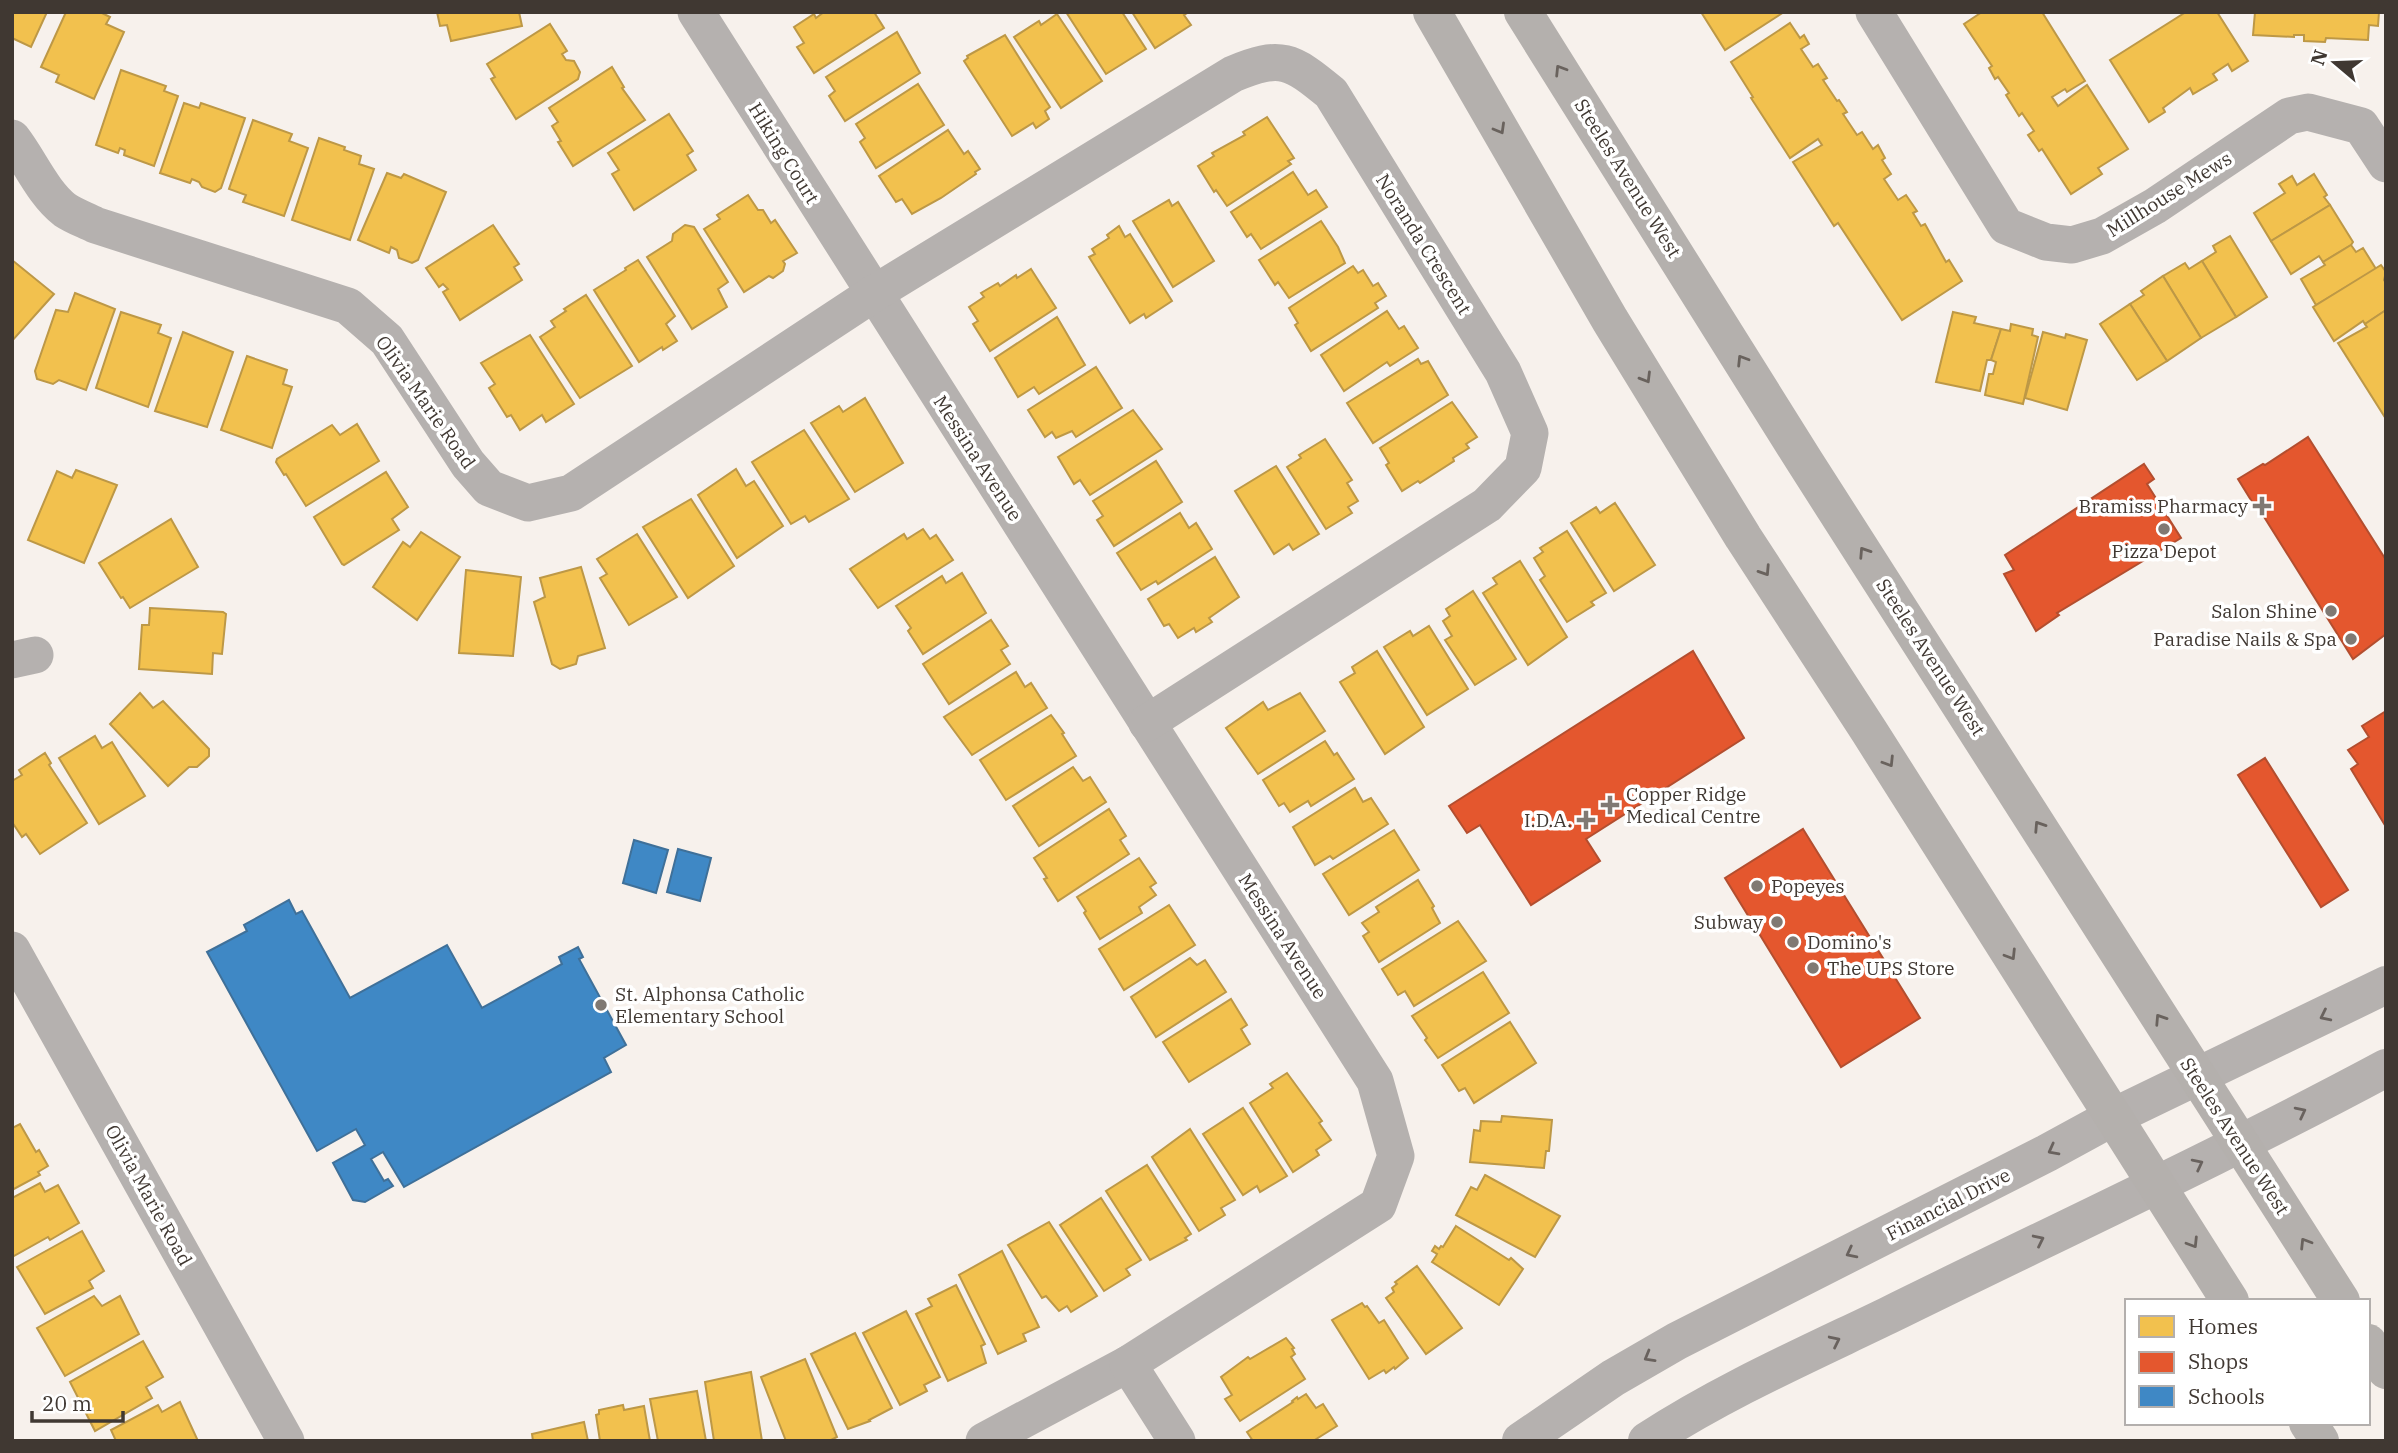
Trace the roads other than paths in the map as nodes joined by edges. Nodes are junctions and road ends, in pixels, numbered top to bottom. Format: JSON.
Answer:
{"nodes":[{"id":1,"x":696,"y":12,"type":"edge"},
{"id":2,"x":1432,"y":12,"type":"edge"},
{"id":3,"x":1523,"y":12,"type":"edge"},
{"id":4,"x":1874,"y":12,"type":"edge"},
{"id":5,"x":12,"y":138,"type":"edge"},
{"id":6,"x":2386,"y":164,"type":"edge"},
{"id":7,"x":873,"y":294,"type":"junction"},
{"id":8,"x":1147,"y":723,"type":"junction"},
{"id":9,"x":12,"y":950,"type":"edge"},
{"id":10,"x":2386,"y":985,"type":"edge"},
{"id":11,"x":2386,"y":1068,"type":"edge"},
{"id":12,"x":2197,"y":1076,"type":"junction"},
{"id":13,"x":2113,"y":1117,"type":"junction"},
{"id":14,"x":2240,"y":1143,"type":"junction"},
{"id":15,"x":2156,"y":1185,"type":"junction"},
{"id":16,"x":2229,"y":1299,"type":"edge"},
{"id":17,"x":2341,"y":1299,"type":"edge"},
{"id":18,"x":2370,"y":1346,"type":"edge"},
{"id":19,"x":1128,"y":1364,"type":"junction"},
{"id":20,"x":2386,"y":1370,"type":"edge"},
{"id":21,"x":2309,"y":1425,"type":"edge"},
{"id":22,"x":286,"y":1441,"type":"edge"},
{"id":23,"x":984,"y":1441,"type":"edge"},
{"id":24,"x":1177,"y":1441,"type":"edge"},
{"id":25,"x":1521,"y":1441,"type":"edge"},
{"id":26,"x":1647,"y":1441,"type":"edge"},
{"id":27,"x":2320,"y":1441,"type":"edge"}],
"edges":[{"from":1,"to":7,"type":"street","name":"Hiking Court"},
{"from":2,"to":13,"type":"main road","one_way":true},
{"from":12,"to":3,"type":"main road","name":"Steeles Avenue West","one_way":true},
{"from":4,"to":6,"type":"street","name":"Millhouse Mews"},
{"from":5,"to":7,"type":"street","name":"Olivia Marie Road"},
{"from":7,"to":8,"type":"street","name":"Messina Avenue"},
{"from":7,"to":8,"type":"street","name":"Noranda Crescent"},
{"from":8,"to":19,"type":"street","name":"Messina Avenue"},
{"from":9,"to":22,"type":"street","name":"Olivia Marie Road"},
{"from":10,"to":12,"type":"street","name":"Financial Drive","one_way":true},
{"from":14,"to":11,"type":"street","one_way":true},
{"from":12,"to":13,"type":"street","name":"Financial Drive"},
{"from":12,"to":14,"type":"main road","name":"Steeles Avenue West"},
{"from":13,"to":15,"type":"main road"},
{"from":13,"to":25,"type":"street","name":"Financial Drive","one_way":true},
{"from":15,"to":14,"type":"street","one_way":true},
{"from":17,"to":14,"type":"main road","name":"Steeles Avenue West","one_way":true},
{"from":15,"to":16,"type":"main road","one_way":true},
{"from":26,"to":15,"type":"street","one_way":true},
{"from":18,"to":20,"type":"main road"},
{"from":19,"to":23,"type":"street","name":"Messina Avenue"},
{"from":19,"to":24,"type":"street"},
{"from":21,"to":27,"type":"main road"}]}
